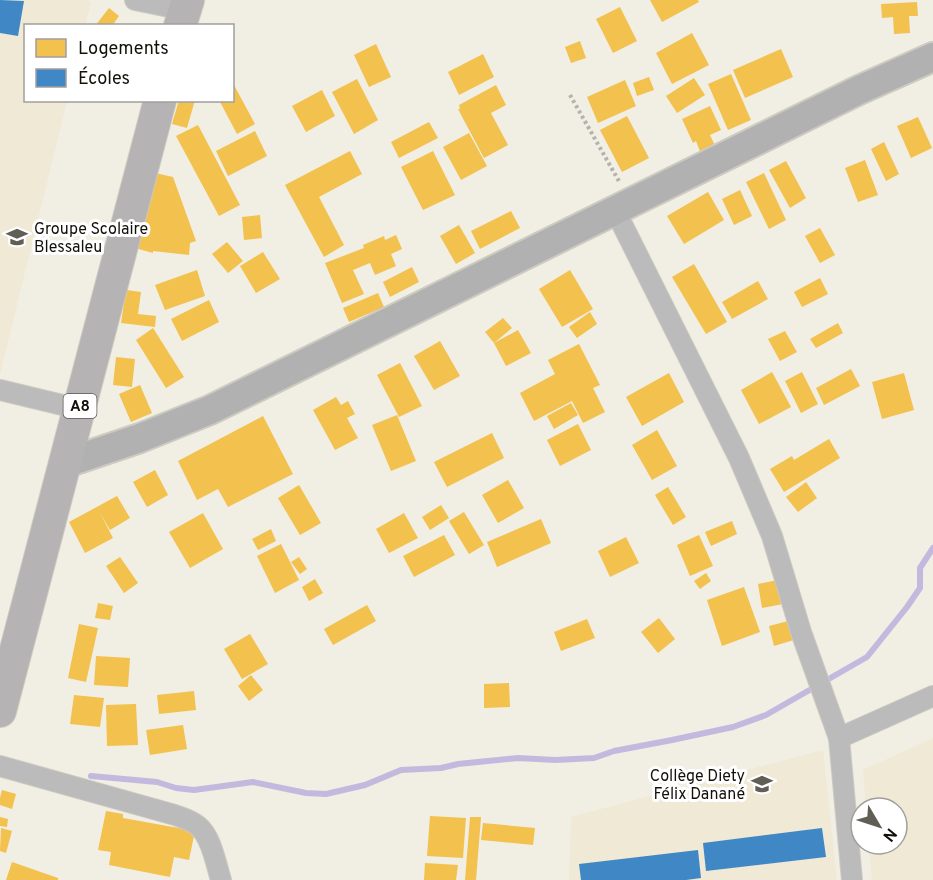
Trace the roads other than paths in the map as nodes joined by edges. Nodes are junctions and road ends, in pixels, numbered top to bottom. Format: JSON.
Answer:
{"nodes":[{"id":1,"x":135,"y":0,"type":"edge"},
{"id":2,"x":184,"y":12,"type":"edge"},
{"id":3,"x":933,"y":57,"type":"edge"},
{"id":4,"x":159,"y":102,"type":"edge"},
{"id":5,"x":622,"y":206,"type":"junction"},
{"id":6,"x":0,"y":390,"type":"edge"},
{"id":7,"x":80,"y":410,"type":"junction"},
{"id":8,"x":66,"y":463,"type":"junction"},
{"id":9,"x":933,"y":696,"type":"edge"},
{"id":10,"x":0,"y":711,"type":"edge"},
{"id":11,"x":839,"y":738,"type":"junction"},
{"id":12,"x":0,"y":766,"type":"edge"},
{"id":13,"x":221,"y":880,"type":"edge"},
{"id":14,"x":852,"y":880,"type":"edge"}],
"edges":[{"from":1,"to":2,"type":"street"},
{"from":3,"to":5,"type":"street"},
{"from":4,"to":7,"type":"main road","number":"A8"},
{"from":5,"to":8,"type":"street"},
{"from":5,"to":11,"type":"street"},
{"from":6,"to":7,"type":"street"},
{"from":7,"to":8,"type":"main road","number":"A8"},
{"from":8,"to":10,"type":"main road","number":"A8"},
{"from":9,"to":11,"type":"street"},
{"from":11,"to":14,"type":"street"},
{"from":12,"to":13,"type":"street"}]}
